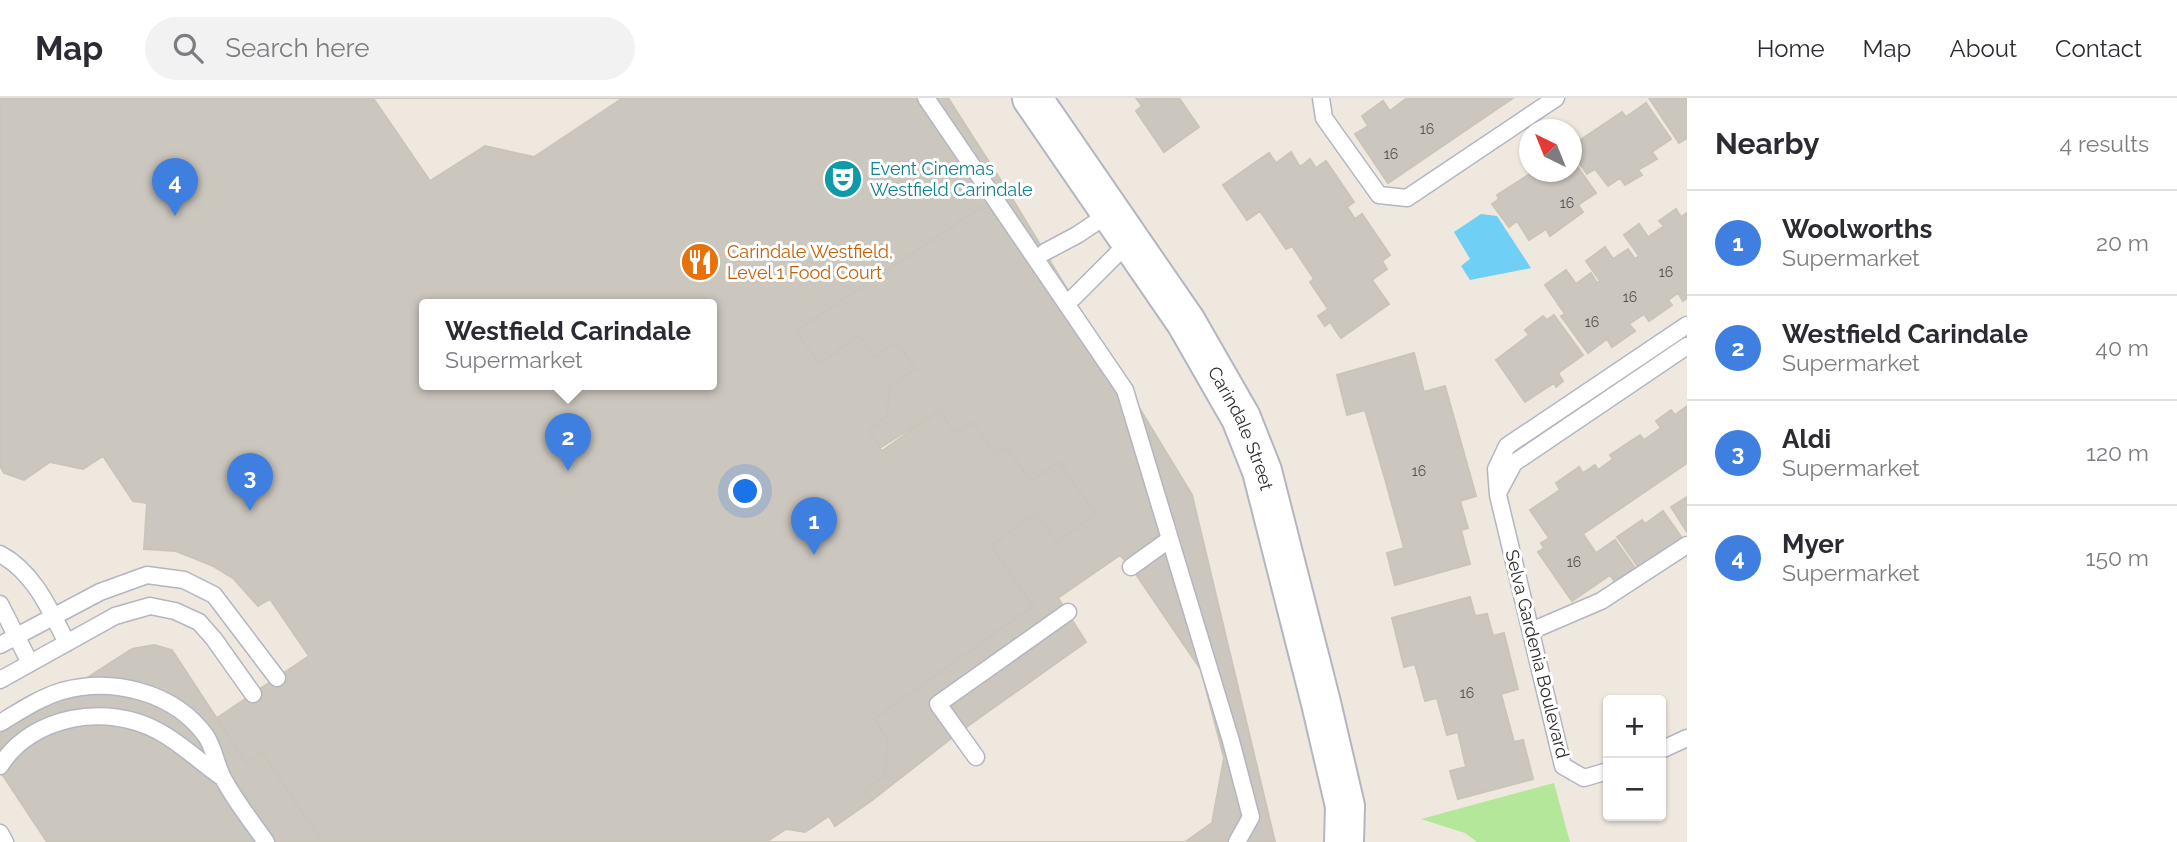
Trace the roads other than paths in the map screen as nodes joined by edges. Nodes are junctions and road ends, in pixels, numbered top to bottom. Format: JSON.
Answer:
{"nodes":[{"id":1,"x":926,"y":98,"type":"edge"},
{"id":2,"x":1032,"y":98,"type":"edge"},
{"id":3,"x":1321,"y":98,"type":"edge"},
{"id":4,"x":1556,"y":98,"type":"edge"},
{"id":5,"x":1120,"y":227,"type":"junction"},
{"id":6,"x":1045,"y":252,"type":"dead end"},
{"id":7,"x":1073,"y":298,"type":"dead end"},
{"id":8,"x":1687,"y":324,"type":"edge"},
{"id":9,"x":1687,"y":346,"type":"edge"},
{"id":10,"x":1498,"y":495,"type":"junction"},
{"id":11,"x":1170,"y":540,"type":"junction"},
{"id":12,"x":1687,"y":545,"type":"edge"},
{"id":13,"x":0,"y":554,"type":"edge"},
{"id":14,"x":1131,"y":567,"type":"dead end"},
{"id":15,"x":0,"y":604,"type":"edge"},
{"id":16,"x":1068,"y":612,"type":"dead end"},
{"id":17,"x":54,"y":617,"type":"junction"},
{"id":18,"x":1531,"y":631,"type":"junction"},
{"id":19,"x":17,"y":635,"type":"junction"},
{"id":20,"x":67,"y":643,"type":"junction"},
{"id":21,"x":0,"y":645,"type":"edge"},
{"id":22,"x":30,"y":663,"type":"junction"},
{"id":23,"x":277,"y":678,"type":"dead end"},
{"id":24,"x":0,"y":680,"type":"edge"},
{"id":25,"x":253,"y":694,"type":"dead end"},
{"id":26,"x":0,"y":723,"type":"edge"},
{"id":27,"x":1687,"y":738,"type":"edge"},
{"id":28,"x":1666,"y":748,"type":"edge"},
{"id":29,"x":976,"y":757,"type":"dead end"},
{"id":30,"x":0,"y":766,"type":"edge"},
{"id":31,"x":1603,"y":772,"type":"edge"},
{"id":32,"x":223,"y":778,"type":"junction"},
{"id":33,"x":1345,"y":824,"type":"edge"},
{"id":34,"x":0,"y":833,"type":"edge"},
{"id":35,"x":5,"y":842,"type":"edge"},
{"id":36,"x":266,"y":842,"type":"edge"},
{"id":37,"x":1237,"y":842,"type":"edge"},
{"id":38,"x":1369,"y":842,"type":"edge"}],
"edges":[{"from":1,"to":11,"type":"lane"},
{"from":2,"to":5,"type":"street","name":"Carindale Street"},
{"from":3,"to":4,"type":"lane"},
{"from":5,"to":6,"type":"lane"},
{"from":5,"to":7,"type":"lane"},
{"from":5,"to":33,"type":"street","name":"Carindale Street"},
{"from":8,"to":10,"type":"lane","name":"Selva Gardenia Boulevard"},
{"from":9,"to":10,"type":"lane"},
{"from":10,"to":18,"type":"lane","name":"Selva Gardenia Boulevard"},
{"from":11,"to":14,"type":"lane"},
{"from":11,"to":37,"type":"lane"},
{"from":12,"to":18,"type":"lane"},
{"from":13,"to":17,"type":"lane"},
{"from":15,"to":19,"type":"lane"},
{"from":16,"to":29,"type":"lane"},
{"from":17,"to":19,"type":"lane"},
{"from":17,"to":20,"type":"lane"},
{"from":17,"to":23,"type":"lane"},
{"from":18,"to":31,"type":"lane","name":"Selva Gardenia Boulevard"},
{"from":19,"to":21,"type":"lane"},
{"from":19,"to":22,"type":"lane"},
{"from":20,"to":22,"type":"lane"},
{"from":20,"to":25,"type":"lane"},
{"from":22,"to":24,"type":"lane"},
{"from":26,"to":32,"type":"lane"},
{"from":27,"to":28,"type":"lane"},
{"from":30,"to":32,"type":"lane"},
{"from":32,"to":36,"type":"lane"},
{"from":33,"to":38,"type":"street","name":"Carindale Street"},
{"from":34,"to":35,"type":"lane"}]}
